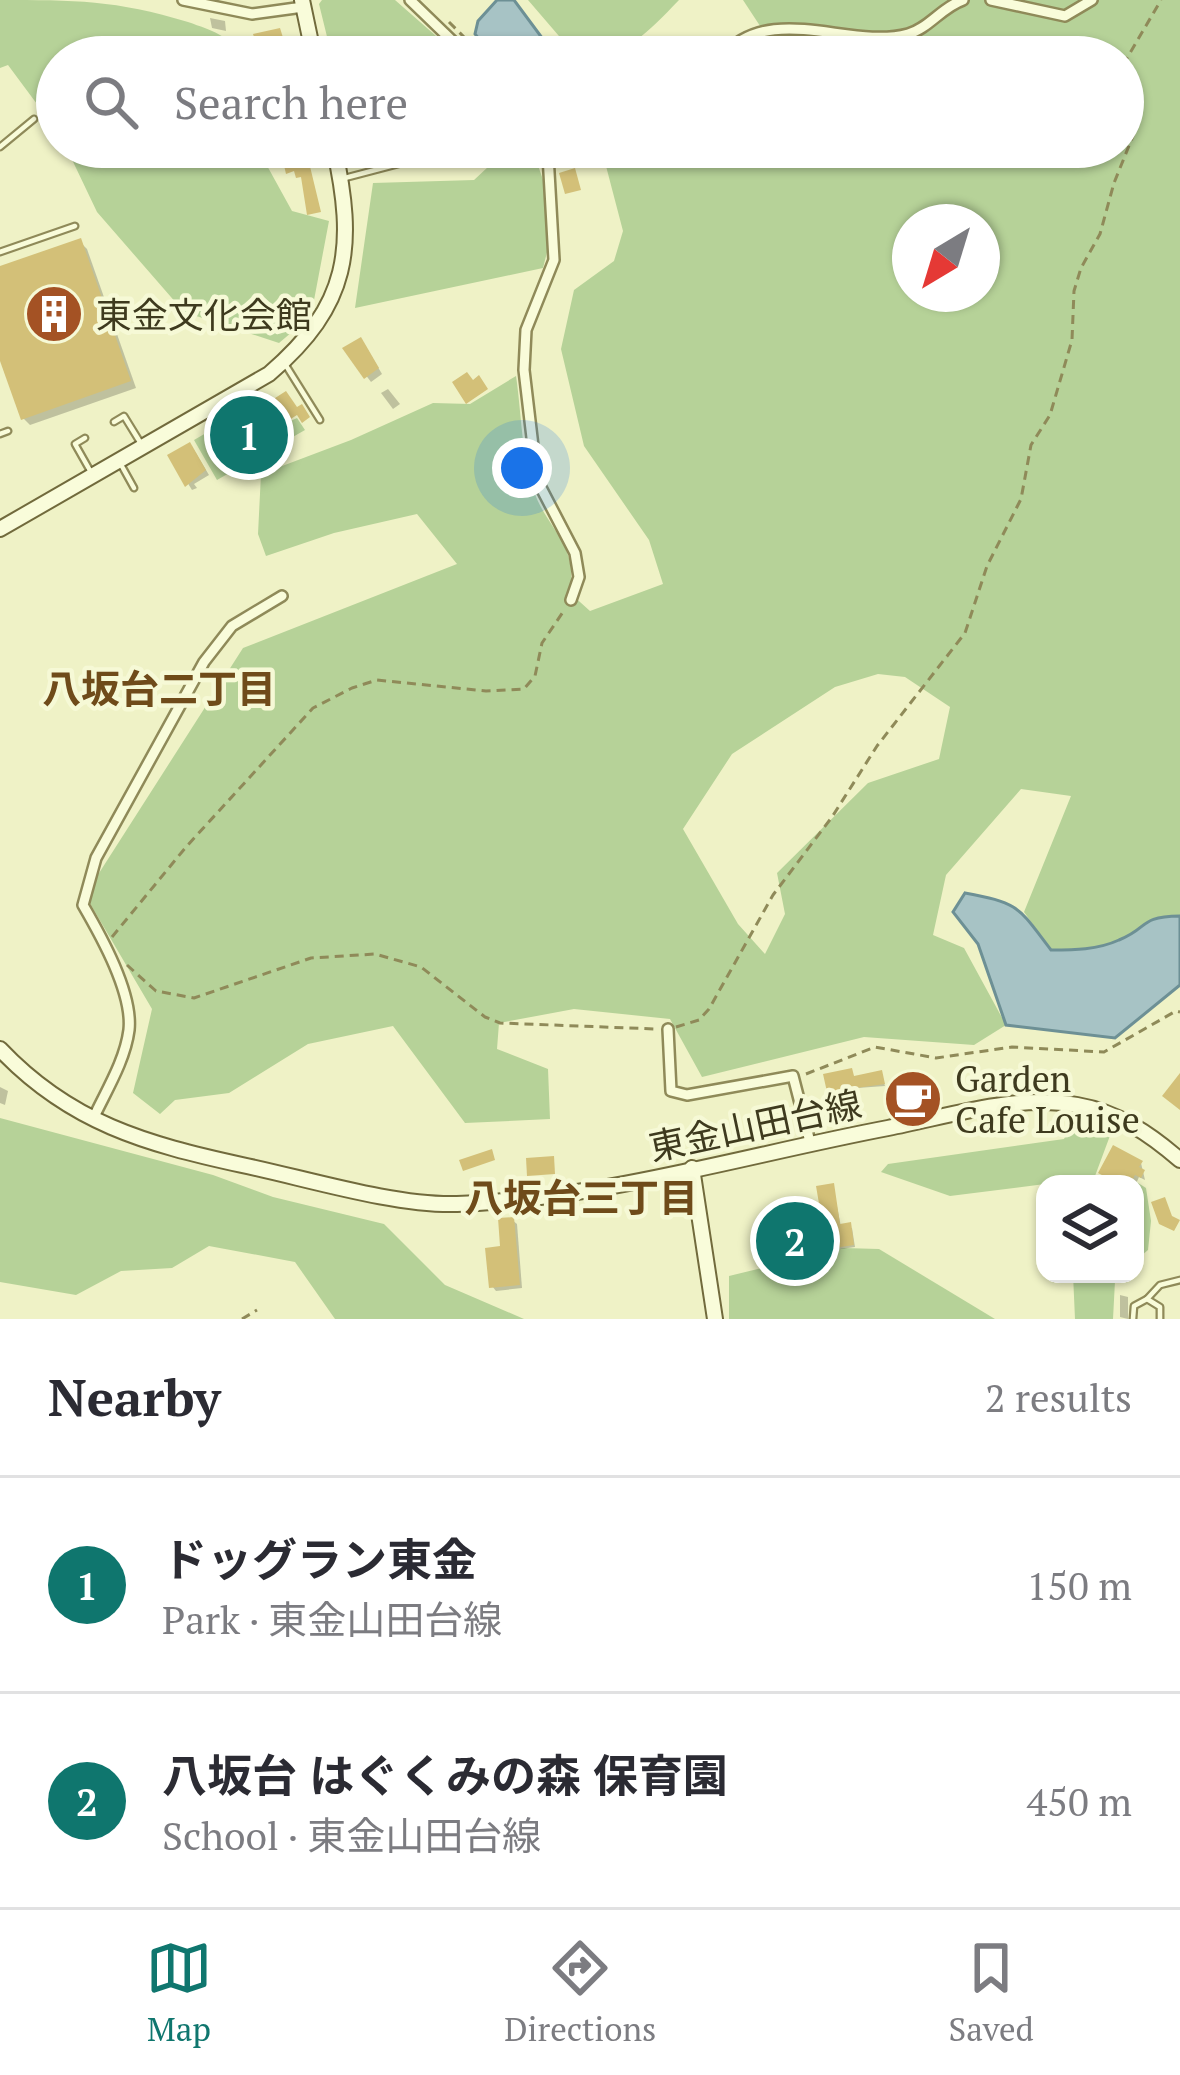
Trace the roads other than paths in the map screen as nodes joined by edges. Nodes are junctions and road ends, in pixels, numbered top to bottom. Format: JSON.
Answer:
{"nodes":[{"id":1,"x":183,"y":0,"type":"edge"},
{"id":2,"x":410,"y":0,"type":"edge"},
{"id":3,"x":963,"y":0,"type":"edge"},
{"id":4,"x":991,"y":0,"type":"edge"},
{"id":5,"x":1092,"y":0,"type":"edge"},
{"id":6,"x":302,"y":2,"type":"edge"},
{"id":7,"x":309,"y":36,"type":"edge"},
{"id":8,"x":447,"y":36,"type":"edge"},
{"id":9,"x":748,"y":36,"type":"edge"},
{"id":10,"x":868,"y":36,"type":"edge"},
{"id":11,"x":896,"y":36,"type":"edge"},
{"id":12,"x":34,"y":119,"type":"dead end"},
{"id":13,"x":0,"y":147,"type":"edge"},
{"id":14,"x":339,"y":168,"type":"edge"},
{"id":15,"x":383,"y":168,"type":"edge"},
{"id":16,"x":546,"y":168,"type":"edge"},
{"id":17,"x":341,"y":179,"type":"junction"},
{"id":18,"x":75,"y":226,"type":"dead end"},
{"id":19,"x":0,"y":252,"type":"edge"},
{"id":20,"x":284,"y":362,"type":"junction"},
{"id":21,"x":320,"y":420,"type":"dead end"},
{"id":22,"x":114,"y":422,"type":"dead end"},
{"id":23,"x":8,"y":431,"type":"dead end"},
{"id":24,"x":0,"y":434,"type":"edge"},
{"id":25,"x":86,"y":438,"type":"dead end"},
{"id":26,"x":142,"y":446,"type":"junction"},
{"id":27,"x":118,"y":459,"type":"junction"},
{"id":28,"x":92,"y":474,"type":"junction"},
{"id":29,"x":134,"y":488,"type":"dead end"},
{"id":30,"x":2,"y":523,"type":"edge"},
{"id":31,"x":282,"y":596,"type":"dead end"},
{"id":32,"x":571,"y":600,"type":"road end"},
{"id":33,"x":668,"y":1029,"type":"road end"},
{"id":34,"x":0,"y":1048,"type":"edge"},
{"id":35,"x":93,"y":1119,"type":"junction"},
{"id":36,"x":810,"y":1142,"type":"junction"},
{"id":37,"x":1180,"y":1160,"type":"edge"},
{"id":38,"x":692,"y":1168,"type":"junction"},
{"id":39,"x":1180,"y":1280,"type":"edge"},
{"id":40,"x":1147,"y":1299,"type":"junction"},
{"id":41,"x":715,"y":1319,"type":"edge"},
{"id":42,"x":1133,"y":1319,"type":"edge"},
{"id":43,"x":1160,"y":1319,"type":"edge"}],
"edges":[{"from":1,"to":6,"type":"street"},
{"from":2,"to":8,"type":"street"},
{"from":3,"to":11,"type":"street"},
{"from":4,"to":5,"type":"street"},
{"from":6,"to":7,"type":"main road"},
{"from":9,"to":10,"type":"street"},
{"from":12,"to":13,"type":"lane"},
{"from":14,"to":17,"type":"main road"},
{"from":15,"to":17,"type":"lane"},
{"from":16,"to":32,"type":"street"},
{"from":17,"to":20,"type":"main road"},
{"from":18,"to":19,"type":"lane"},
{"from":20,"to":21,"type":"lane"},
{"from":20,"to":26,"type":"main road"},
{"from":22,"to":26,"type":"lane"},
{"from":23,"to":24,"type":"lane"},
{"from":25,"to":28,"type":"lane"},
{"from":26,"to":27,"type":"main road"},
{"from":27,"to":28,"type":"main road"},
{"from":27,"to":29,"type":"lane"},
{"from":28,"to":30,"type":"main road"},
{"from":31,"to":35,"type":"street"},
{"from":33,"to":36,"type":"street"},
{"from":34,"to":35,"type":"main road","name":"東金山田台線"},
{"from":35,"to":38,"type":"main road","name":"東金山田台線"},
{"from":36,"to":37,"type":"main road","name":"東金山田台線"},
{"from":36,"to":38,"type":"main road","name":"東金山田台線"},
{"from":38,"to":41,"type":"main road"},
{"from":39,"to":40,"type":"lane"},
{"from":40,"to":42,"type":"lane"},
{"from":40,"to":43,"type":"lane"}]}
